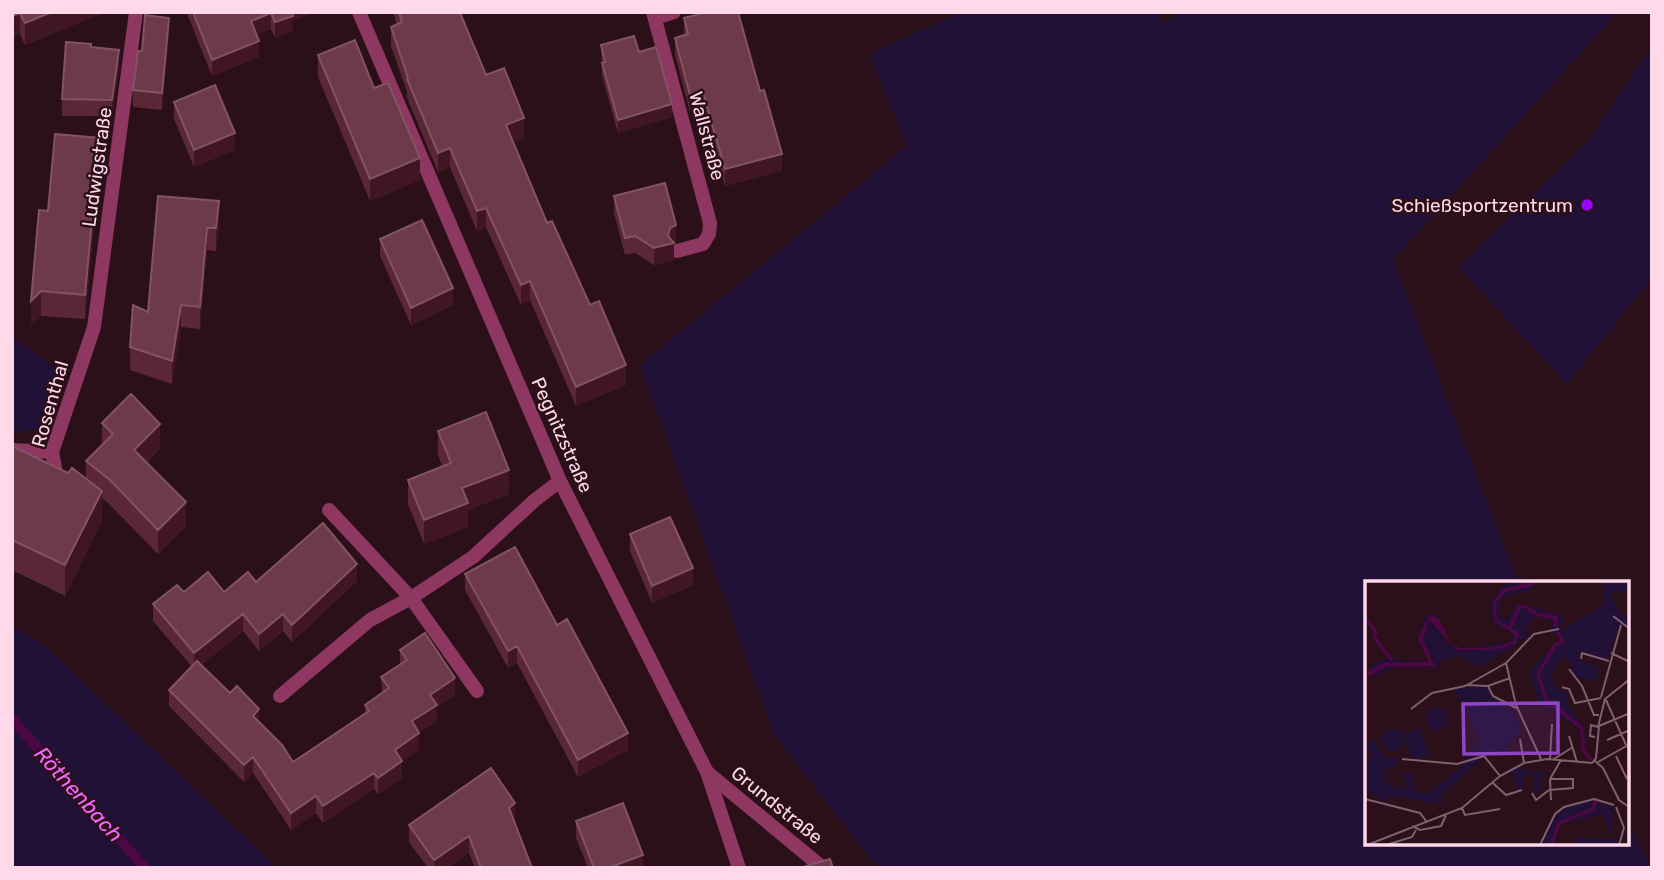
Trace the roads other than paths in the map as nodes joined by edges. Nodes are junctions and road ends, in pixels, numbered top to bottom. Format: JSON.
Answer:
{"nodes":[{"id":1,"x":136,"y":12,"type":"edge"},
{"id":2,"x":359,"y":12,"type":"edge"},
{"id":3,"x":674,"y":12,"type":"edge"},
{"id":4,"x":654,"y":15,"type":"edge"},
{"id":5,"x":677,"y":251,"type":"edge"},
{"id":6,"x":94,"y":327,"type":"joint"},
{"id":7,"x":12,"y":450,"type":"edge"},
{"id":8,"x":52,"y":452,"type":"junction"},
{"id":9,"x":560,"y":481,"type":"junction"},
{"id":10,"x":75,"y":488,"type":"edge"},
{"id":11,"x":329,"y":510,"type":"dead end"},
{"id":12,"x":411,"y":598,"type":"junction"},
{"id":13,"x":477,"y":691,"type":"dead end"},
{"id":14,"x":280,"y":696,"type":"dead end"},
{"id":15,"x":707,"y":772,"type":"junction"},
{"id":16,"x":739,"y":868,"type":"edge"},
{"id":17,"x":823,"y":868,"type":"edge"}],
"edges":[{"from":1,"to":6,"type":"street","name":"Ludwigstraße"},
{"from":2,"to":9,"type":"street","name":"Pegnitzstraße"},
{"from":3,"to":4,"type":"street"},
{"from":4,"to":5,"type":"street","name":"Wallstraße"},
{"from":6,"to":8,"type":"street","name":"Rosenthal"},
{"from":7,"to":8,"type":"street"},
{"from":8,"to":10,"type":"street","name":"Rosenthal"},
{"from":9,"to":12,"type":"street"},
{"from":9,"to":15,"type":"street","name":"Pegnitzstraße"},
{"from":11,"to":12,"type":"street"},
{"from":12,"to":13,"type":"street"},
{"from":12,"to":14,"type":"street"},
{"from":15,"to":16,"type":"street","name":"Pegnitzstraße"},
{"from":15,"to":17,"type":"street","name":"Grundstraße"}]}
